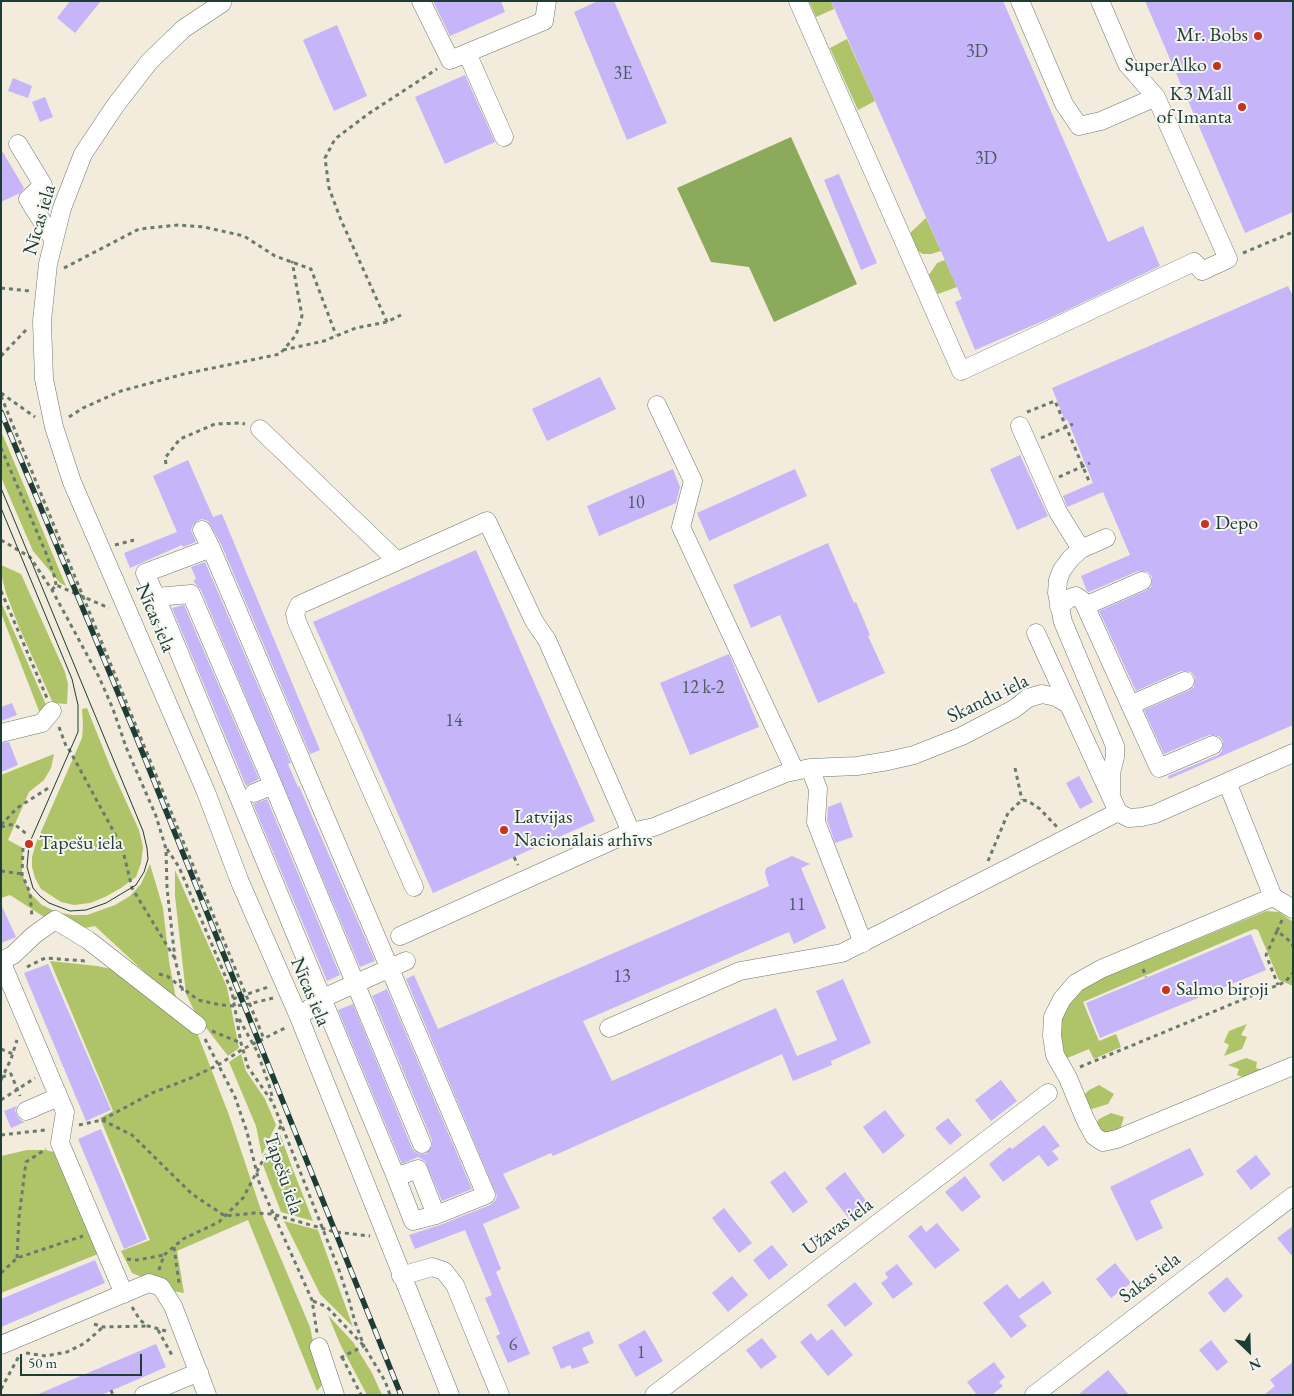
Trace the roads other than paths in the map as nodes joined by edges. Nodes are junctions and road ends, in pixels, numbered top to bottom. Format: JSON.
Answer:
{"nodes":[{"id":1,"x":422,"y":1,"type":"edge"},
{"id":2,"x":547,"y":1,"type":"edge"},
{"id":3,"x":798,"y":1,"type":"edge"},
{"id":4,"x":1020,"y":1,"type":"edge"},
{"id":5,"x":1100,"y":1,"type":"edge"},
{"id":6,"x":222,"y":3,"type":"dead end"},
{"id":7,"x":467,"y":53,"type":"junction"},
{"id":8,"x":1156,"y":97,"type":"junction"},
{"id":9,"x":504,"y":138,"type":"dead end"},
{"id":10,"x":18,"y":144,"type":"dead end"},
{"id":11,"x":54,"y":239,"type":"junction"},
{"id":12,"x":657,"y":405,"type":"dead end"},
{"id":13,"x":1020,"y":426,"type":"road end"},
{"id":14,"x":260,"y":429,"type":"road end"},
{"id":15,"x":202,"y":530,"type":"dead end"},
{"id":16,"x":1106,"y":538,"type":"dead end"},
{"id":17,"x":211,"y":548,"type":"junction"},
{"id":18,"x":1081,"y":549,"type":"junction"},
{"id":19,"x":397,"y":562,"type":"junction"},
{"id":20,"x":1142,"y":581,"type":"dead end"},
{"id":21,"x":156,"y":597,"type":"junction"},
{"id":22,"x":1085,"y":606,"type":"junction"},
{"id":23,"x":1059,"y":607,"type":"junction"},
{"id":24,"x":1036,"y":633,"type":"dead end"},
{"id":25,"x":1185,"y":681,"type":"dead end"},
{"id":26,"x":1093,"y":692,"type":"junction"},
{"id":27,"x":1068,"y":704,"type":"junction"},
{"id":28,"x":1130,"y":705,"type":"junction"},
{"id":29,"x":53,"y":713,"type":"road end"},
{"id":30,"x":1,"y":733,"type":"edge"},
{"id":31,"x":1213,"y":745,"type":"dead end"},
{"id":32,"x":1293,"y":753,"type":"edge"},
{"id":33,"x":802,"y":769,"type":"junction"},
{"id":34,"x":1227,"y":782,"type":"junction"},
{"id":35,"x":273,"y":785,"type":"junction"},
{"id":36,"x":254,"y":793,"type":"dead end"},
{"id":37,"x":1114,"y":805,"type":"junction"},
{"id":38,"x":631,"y":832,"type":"junction"},
{"id":39,"x":414,"y":886,"type":"dead end"},
{"id":40,"x":1273,"y":897,"type":"junction"},
{"id":41,"x":1291,"y":907,"type":"edge"},
{"id":42,"x":400,"y":936,"type":"dead end"},
{"id":43,"x":863,"y":943,"type":"junction"},
{"id":44,"x":406,"y":960,"type":"dead end"},
{"id":45,"x":389,"y":969,"type":"junction"},
{"id":46,"x":355,"y":982,"type":"junction"},
{"id":47,"x":323,"y":998,"type":"junction"},
{"id":48,"x":299,"y":1018,"type":"junction"},
{"id":49,"x":197,"y":1025,"type":"road end"},
{"id":50,"x":610,"y":1028,"type":"dead end"},
{"id":51,"x":1293,"y":1066,"type":"edge"},
{"id":52,"x":1048,"y":1093,"type":"dead end"},
{"id":53,"x":58,"y":1097,"type":"junction"},
{"id":54,"x":26,"y":1111,"type":"road end"},
{"id":55,"x":422,"y":1144,"type":"dead end"},
{"id":56,"x":396,"y":1177,"type":"junction"},
{"id":57,"x":1293,"y":1196,"type":"edge"},
{"id":58,"x":436,"y":1215,"type":"junction"},
{"id":59,"x":401,"y":1276,"type":"junction"},
{"id":60,"x":124,"y":1294,"type":"junction"},
{"id":61,"x":1,"y":1345,"type":"edge"},
{"id":62,"x":319,"y":1347,"type":"road end"},
{"id":63,"x":199,"y":1372,"type":"junction"},
{"id":64,"x":144,"y":1395,"type":"edge"},
{"id":65,"x":207,"y":1395,"type":"edge"},
{"id":66,"x":334,"y":1395,"type":"edge"},
{"id":67,"x":450,"y":1395,"type":"edge"},
{"id":68,"x":500,"y":1395,"type":"edge"},
{"id":69,"x":654,"y":1395,"type":"edge"},
{"id":70,"x":1034,"y":1395,"type":"edge"}],
"edges":[{"from":1,"to":7,"type":"street"},
{"from":2,"to":7,"type":"street"},
{"from":3,"to":8,"type":"street"},
{"from":4,"to":8,"type":"street"},
{"from":5,"to":8,"type":"street"},
{"from":6,"to":11,"type":"street","name":"Nīcas iela"},
{"from":7,"to":9,"type":"street"},
{"from":10,"to":11,"type":"street"},
{"from":11,"to":48,"type":"street","name":"Nīcas iela"},
{"from":12,"to":33,"type":"street"},
{"from":13,"to":18,"type":"street"},
{"from":14,"to":19,"type":"street"},
{"from":15,"to":17,"type":"street"},
{"from":16,"to":18,"type":"street"},
{"from":17,"to":21,"type":"street"},
{"from":17,"to":45,"type":"street"},
{"from":18,"to":23,"type":"street"},
{"from":19,"to":38,"type":"street"},
{"from":19,"to":39,"type":"street"},
{"from":20,"to":22,"type":"street"},
{"from":21,"to":35,"type":"street"},
{"from":21,"to":47,"type":"street"},
{"from":22,"to":23,"type":"street"},
{"from":22,"to":28,"type":"street"},
{"from":23,"to":26,"type":"street"},
{"from":24,"to":27,"type":"street"},
{"from":25,"to":28,"type":"street"},
{"from":26,"to":27,"type":"street"},
{"from":26,"to":37,"type":"street"},
{"from":27,"to":33,"type":"street","name":"Skandu iela"},
{"from":27,"to":37,"type":"street"},
{"from":28,"to":31,"type":"street"},
{"from":29,"to":30,"type":"street"},
{"from":32,"to":34,"type":"street"},
{"from":33,"to":38,"type":"street","name":"Skandu iela"},
{"from":33,"to":43,"type":"street"},
{"from":34,"to":37,"type":"street"},
{"from":34,"to":40,"type":"street"},
{"from":35,"to":36,"type":"street"},
{"from":35,"to":46,"type":"street"},
{"from":37,"to":43,"type":"street"},
{"from":38,"to":42,"type":"street","name":"Skandu iela"},
{"from":40,"to":41,"type":"street"},
{"from":40,"to":51,"type":"street"},
{"from":43,"to":50,"type":"street"},
{"from":44,"to":45,"type":"street"},
{"from":45,"to":46,"type":"street"},
{"from":45,"to":58,"type":"street"},
{"from":46,"to":47,"type":"street"},
{"from":46,"to":55,"type":"street"},
{"from":47,"to":48,"type":"street"},
{"from":47,"to":56,"type":"street"},
{"from":48,"to":59,"type":"street","name":"Nīcas iela"},
{"from":49,"to":53,"type":"street"},
{"from":52,"to":69,"type":"street","name":"Užavas iela"},
{"from":53,"to":54,"type":"street"},
{"from":53,"to":60,"type":"street"},
{"from":56,"to":58,"type":"street"},
{"from":56,"to":58,"type":"street"},
{"from":57,"to":70,"type":"street","name":"Sakas iela"},
{"from":59,"to":67,"type":"street","name":"Nīcas iela"},
{"from":59,"to":68,"type":"street"},
{"from":60,"to":61,"type":"street"},
{"from":60,"to":63,"type":"street"},
{"from":62,"to":66,"type":"street"},
{"from":63,"to":64,"type":"street"},
{"from":63,"to":65,"type":"street"}]}
